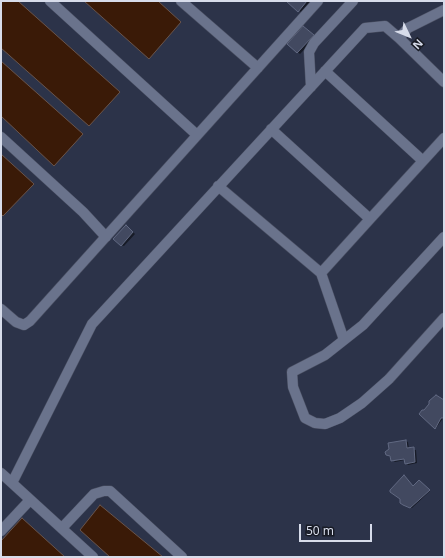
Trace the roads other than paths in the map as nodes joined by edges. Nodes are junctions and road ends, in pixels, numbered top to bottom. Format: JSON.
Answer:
{"nodes":[{"id":1,"x":50,"y":1,"type":"edge"},
{"id":2,"x":181,"y":1,"type":"edge"},
{"id":3,"x":318,"y":1,"type":"edge"},
{"id":4,"x":353,"y":1,"type":"edge"},
{"id":5,"x":444,"y":10,"type":"edge"},
{"id":6,"x":399,"y":38,"type":"junction"},
{"id":7,"x":258,"y":68,"type":"junction"},
{"id":8,"x":325,"y":71,"type":"junction"},
{"id":9,"x":444,"y":82,"type":"edge"},
{"id":10,"x":311,"y":86,"type":"junction"},
{"id":11,"x":271,"y":129,"type":"junction"},
{"id":12,"x":198,"y":135,"type":"junction"},
{"id":13,"x":1,"y":137,"type":"edge"},
{"id":14,"x":444,"y":138,"type":"edge"},
{"id":15,"x":423,"y":161,"type":"junction"},
{"id":16,"x":218,"y":186,"type":"junction"},
{"id":17,"x":370,"y":219,"type":"junction"},
{"id":18,"x":106,"y":237,"type":"junction"},
{"id":19,"x":444,"y":237,"type":"edge"},
{"id":20,"x":440,"y":249,"type":"edge"},
{"id":21,"x":321,"y":273,"type":"junction"},
{"id":22,"x":1,"y":309,"type":"edge"},
{"id":23,"x":444,"y":318,"type":"edge"},
{"id":24,"x":344,"y":340,"type":"junction"},
{"id":25,"x":1,"y":473,"type":"edge"},
{"id":26,"x":12,"y":483,"type":"junction"},
{"id":27,"x":30,"y":500,"type":"junction"},
{"id":28,"x":62,"y":528,"type":"junction"},
{"id":29,"x":1,"y":531,"type":"edge"},
{"id":30,"x":93,"y":557,"type":"edge"},
{"id":31,"x":182,"y":557,"type":"edge"}],
"edges":[{"from":1,"to":12,"type":"lane"},
{"from":2,"to":7,"type":"lane"},
{"from":3,"to":7,"type":"lane"},
{"from":4,"to":10,"type":"lane"},
{"from":5,"to":6,"type":"lane"},
{"from":6,"to":8,"type":"lane"},
{"from":6,"to":9,"type":"lane"},
{"from":7,"to":12,"type":"lane"},
{"from":8,"to":10,"type":"lane"},
{"from":8,"to":15,"type":"lane"},
{"from":10,"to":11,"type":"lane"},
{"from":11,"to":16,"type":"lane"},
{"from":11,"to":17,"type":"lane"},
{"from":12,"to":18,"type":"lane"},
{"from":13,"to":18,"type":"lane"},
{"from":14,"to":15,"type":"lane"},
{"from":15,"to":17,"type":"lane"},
{"from":16,"to":21,"type":"lane"},
{"from":16,"to":26,"type":"lane"},
{"from":17,"to":21,"type":"lane"},
{"from":18,"to":22,"type":"lane"},
{"from":19,"to":20,"type":"lane"},
{"from":20,"to":24,"type":"lane"},
{"from":21,"to":24,"type":"lane"},
{"from":23,"to":24,"type":"lane"},
{"from":25,"to":26,"type":"lane"},
{"from":26,"to":27,"type":"lane"},
{"from":27,"to":28,"type":"lane"},
{"from":27,"to":29,"type":"lane"},
{"from":28,"to":30,"type":"lane"},
{"from":28,"to":31,"type":"lane"}]}
